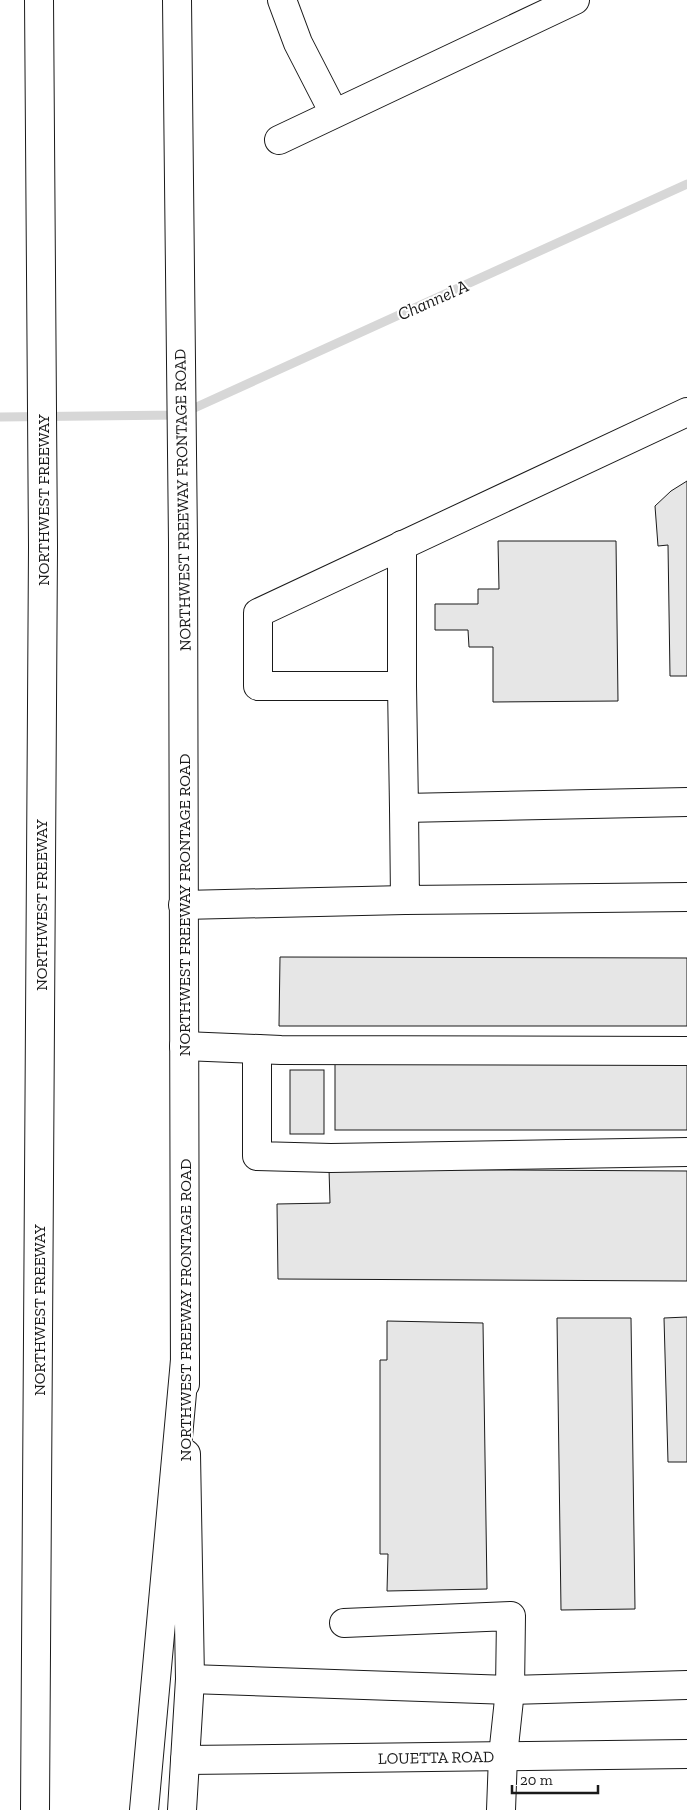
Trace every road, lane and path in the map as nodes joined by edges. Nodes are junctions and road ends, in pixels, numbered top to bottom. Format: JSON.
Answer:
{"nodes":[{"id":1,"x":39,"y":0,"type":"edge"},
{"id":2,"x":177,"y":0,"type":"edge"},
{"id":3,"x":282,"y":0,"type":"edge"},
{"id":4,"x":575,"y":0,"type":"edge"},
{"id":5,"x":334,"y":113,"type":"junction"},
{"id":6,"x":279,"y":140,"type":"dead end"},
{"id":7,"x":687,"y":412,"type":"edge"},
{"id":8,"x":402,"y":545,"type":"junction"},
{"id":9,"x":402,"y":686,"type":"junction"},
{"id":10,"x":687,"y":802,"type":"edge"},
{"id":11,"x":404,"y":808,"type":"junction"},
{"id":12,"x":687,"y":897,"type":"edge"},
{"id":13,"x":405,"y":900,"type":"junction"},
{"id":14,"x":184,"y":905,"type":"junction"},
{"id":15,"x":184,"y":1046,"type":"junction"},
{"id":16,"x":258,"y":1049,"type":"junction"},
{"id":17,"x":687,"y":1051,"type":"edge"},
{"id":18,"x":687,"y":1152,"type":"edge"},
{"id":19,"x":185,"y":1360,"type":"junction"},
{"id":20,"x":344,"y":1623,"type":"dead end"},
{"id":21,"x":190,"y":1679,"type":"junction"},
{"id":22,"x":687,"y":1685,"type":"edge"},
{"id":23,"x":510,"y":1690,"type":"junction"},
{"id":24,"x":687,"y":1754,"type":"edge"},
{"id":25,"x":502,"y":1756,"type":"junction"},
{"id":26,"x":186,"y":1760,"type":"junction"},
{"id":27,"x":36,"y":1810,"type":"edge"},
{"id":28,"x":144,"y":1810,"type":"edge"},
{"id":29,"x":182,"y":1810,"type":"edge"},
{"id":30,"x":501,"y":1810,"type":"edge"}],
"edges":[{"from":1,"to":27,"type":"main road","name":"NORTHWEST FREEWAY"},
{"from":2,"to":14,"type":"main road","name":"NORTHWEST FREEWAY FRONTAGE ROAD"},
{"from":3,"to":5,"type":"main road"},
{"from":4,"to":5,"type":"main road"},
{"from":5,"to":6,"type":"main road"},
{"from":7,"to":8,"type":"main road"},
{"from":8,"to":9,"type":"main road"},
{"from":8,"to":9,"type":"main road"},
{"from":9,"to":11,"type":"main road"},
{"from":10,"to":11,"type":"main road"},
{"from":11,"to":13,"type":"main road"},
{"from":12,"to":13,"type":"main road"},
{"from":13,"to":14,"type":"main road"},
{"from":14,"to":15,"type":"main road","name":"NORTHWEST FREEWAY FRONTAGE ROAD"},
{"from":15,"to":16,"type":"main road"},
{"from":15,"to":19,"type":"main road","name":"NORTHWEST FREEWAY FRONTAGE ROAD"},
{"from":16,"to":17,"type":"main road"},
{"from":16,"to":18,"type":"main road"},
{"from":19,"to":21,"type":"main road","name":"NORTHWEST FREEWAY FRONTAGE ROAD"},
{"from":19,"to":28,"type":"main road"},
{"from":20,"to":23,"type":"main road"},
{"from":21,"to":23,"type":"main road"},
{"from":21,"to":26,"type":"main road","name":"NORTHWEST FREEWAY FRONTAGE ROAD"},
{"from":22,"to":23,"type":"main road"},
{"from":23,"to":25,"type":"main road"},
{"from":24,"to":25,"type":"main road","name":"LOUETTA ROAD"},
{"from":25,"to":26,"type":"main road","name":"LOUETTA ROAD"},
{"from":25,"to":30,"type":"main road"},
{"from":26,"to":29,"type":"main road","name":"NORTHWEST FREEWAY FRONTAGE ROAD"}]}
